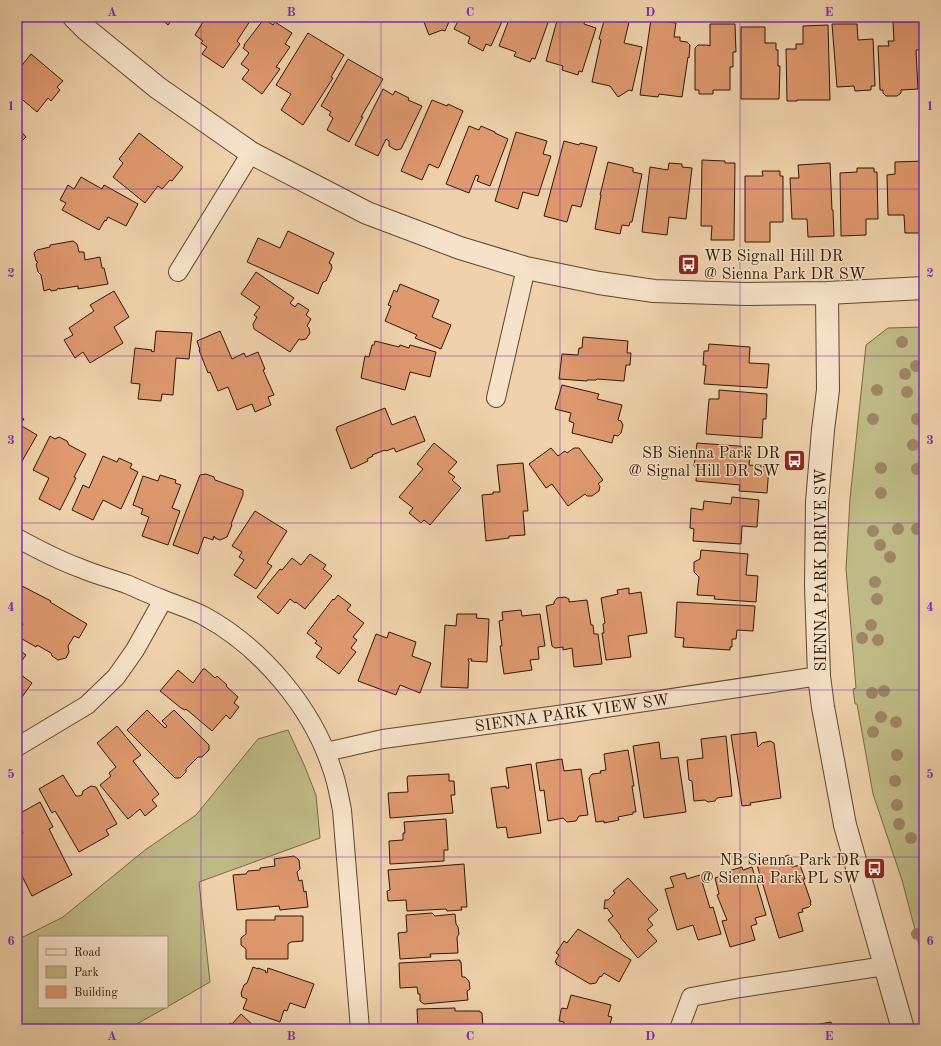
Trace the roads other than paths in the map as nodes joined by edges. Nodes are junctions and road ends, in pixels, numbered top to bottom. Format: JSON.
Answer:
{"nodes":[{"id":1,"x":74,"y":17,"type":"edge"},
{"id":2,"x":251,"y":153,"type":"junction"},
{"id":3,"x":526,"y":268,"type":"junction"},
{"id":4,"x":178,"y":272,"type":"dead end"},
{"id":5,"x":924,"y":288,"type":"edge"},
{"id":6,"x":827,"y":293,"type":"junction"},
{"id":7,"x":496,"y":398,"type":"dead end"},
{"id":8,"x":17,"y":538,"type":"edge"},
{"id":9,"x":163,"y":600,"type":"junction"},
{"id":10,"x":818,"y":676,"type":"junction"},
{"id":11,"x":17,"y":747,"type":"edge"},
{"id":12,"x":326,"y":752,"type":"junction"},
{"id":13,"x":885,"y":966,"type":"junction"},
{"id":14,"x":360,"y":1029,"type":"edge"},
{"id":15,"x":679,"y":1029,"type":"edge"},
{"id":16,"x":903,"y":1029,"type":"edge"}],
"edges":[{"from":1,"to":2,"type":"street"},
{"from":2,"to":3,"type":"street"},
{"from":2,"to":4,"type":"street"},
{"from":3,"to":6,"type":"street"},
{"from":3,"to":7,"type":"street"},
{"from":5,"to":6,"type":"street"},
{"from":6,"to":10,"type":"street","name":"SIENNA PARK DRIVE SW"},
{"from":8,"to":9,"type":"street"},
{"from":9,"to":11,"type":"street"},
{"from":9,"to":12,"type":"street"},
{"from":10,"to":12,"type":"street","name":"SIENNA PARK VIEW SW"},
{"from":10,"to":13,"type":"street","name":"SIENNA PARK DRIVE SW"},
{"from":12,"to":14,"type":"street"},
{"from":13,"to":15,"type":"street"},
{"from":13,"to":16,"type":"street","name":"SIENNA PARK DRIVE SW"}]}
